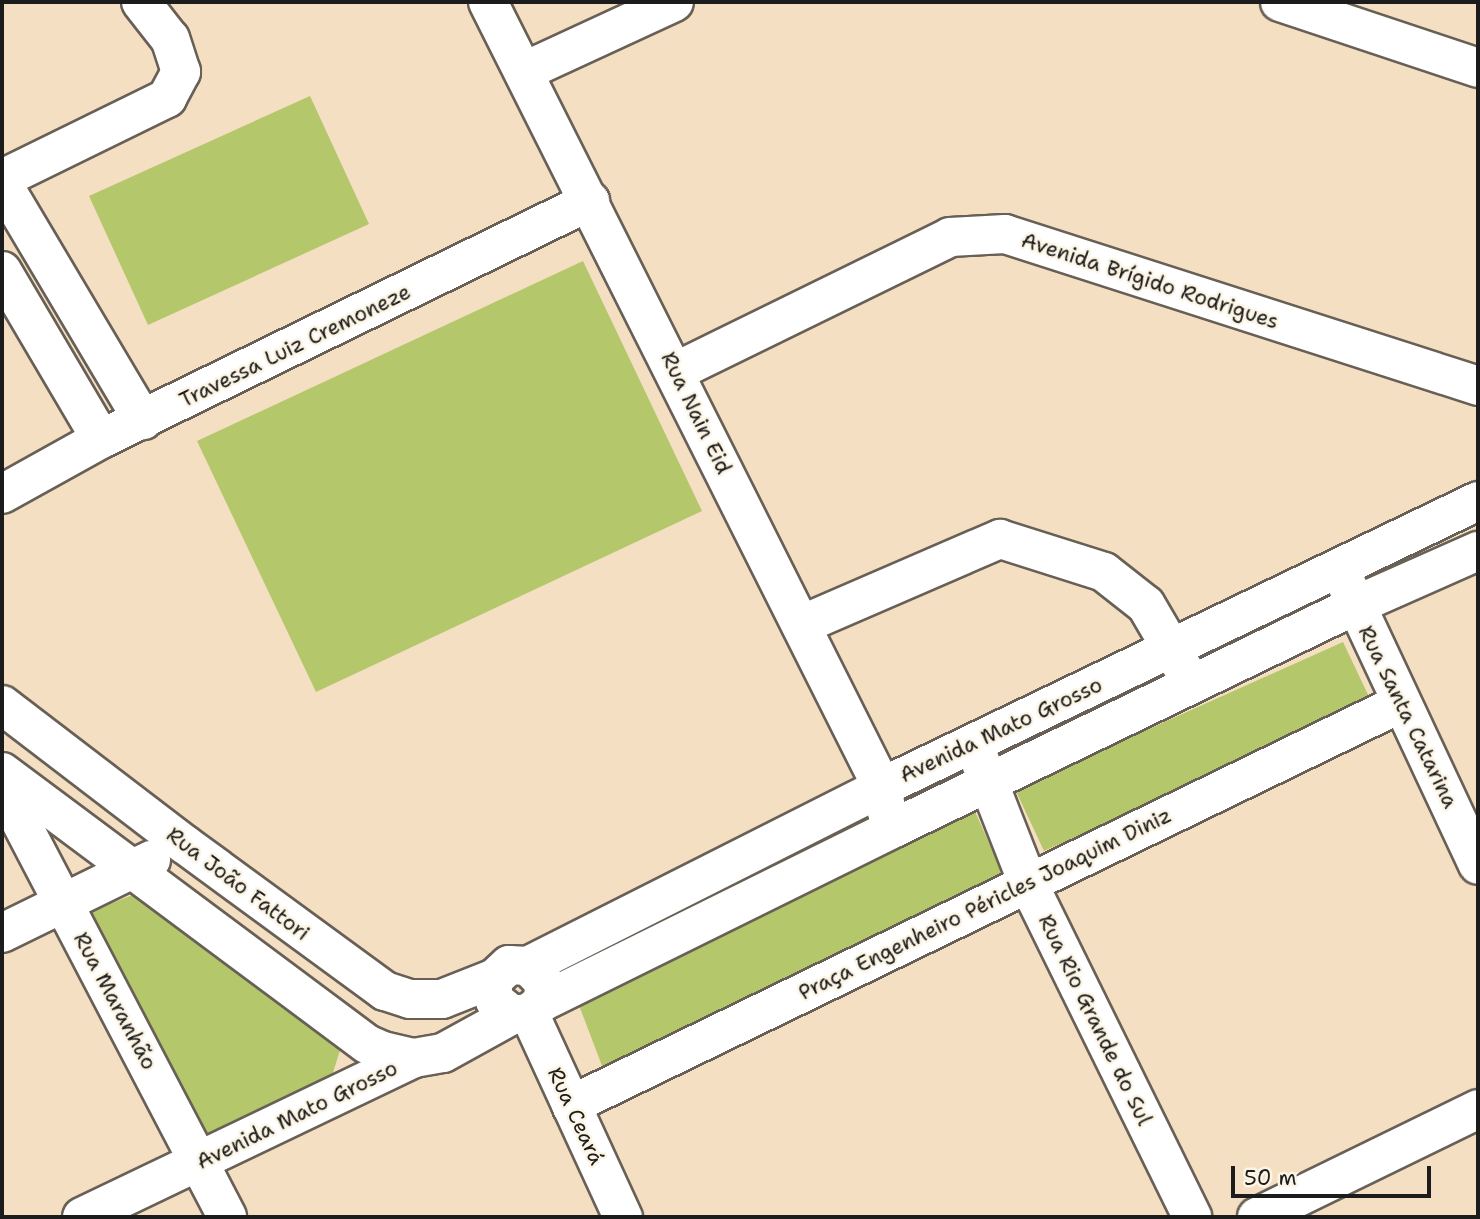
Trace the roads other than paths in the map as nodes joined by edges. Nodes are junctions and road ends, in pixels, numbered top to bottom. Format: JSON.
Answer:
{"nodes":[{"id":1,"x":141,"y":2,"type":"edge"},
{"id":2,"x":488,"y":2,"type":"edge"},
{"id":3,"x":674,"y":2,"type":"edge"},
{"id":4,"x":1280,"y":2,"type":"edge"},
{"id":5,"x":1478,"y":68,"type":"edge"},
{"id":6,"x":525,"y":71,"type":"junction"},
{"id":7,"x":2,"y":181,"type":"edge"},
{"id":8,"x":590,"y":201,"type":"junction"},
{"id":9,"x":2,"y":271,"type":"edge"},
{"id":10,"x":675,"y":372,"type":"junction"},
{"id":11,"x":1478,"y":386,"type":"edge"},
{"id":12,"x":144,"y":420,"type":"junction"},
{"id":13,"x":101,"y":439,"type":"junction"},
{"id":14,"x":6,"y":485,"type":"edge"},
{"id":15,"x":1478,"y":501,"type":"edge"},
{"id":16,"x":1478,"y":551,"type":"edge"},
{"id":17,"x":1341,"y":568,"type":"junction"},
{"id":18,"x":1354,"y":606,"type":"junction"},
{"id":19,"x":801,"y":625,"type":"junction"},
{"id":20,"x":1174,"y":648,"type":"junction"},
{"id":21,"x":1192,"y":684,"type":"junction"},
{"id":22,"x":1401,"y":703,"type":"junction"},
{"id":23,"x":2,"y":705,"type":"edge"},
{"id":24,"x":974,"y":743,"type":"junction"},
{"id":25,"x":2,"y":772,"type":"edge"},
{"id":26,"x":988,"y":783,"type":"junction"},
{"id":27,"x":2,"y":786,"type":"edge"},
{"id":28,"x":882,"y":787,"type":"junction"},
{"id":29,"x":890,"y":830,"type":"junction"},
{"id":30,"x":184,"y":844,"type":"junction"},
{"id":31,"x":1478,"y":865,"type":"edge"},
{"id":32,"x":131,"y":870,"type":"junction"},
{"id":33,"x":1028,"y":883,"type":"junction"},
{"id":34,"x":63,"y":903,"type":"junction"},
{"id":35,"x":2,"y":933,"type":"edge"},
{"id":36,"x":511,"y":972,"type":"junction"},
{"id":37,"x":424,"y":1001,"type":"junction"},
{"id":38,"x":528,"y":1010,"type":"junction"},
{"id":39,"x":414,"y":1058,"type":"junction"},
{"id":40,"x":570,"y":1105,"type":"junction"},
{"id":41,"x":1478,"y":1110,"type":"edge"},
{"id":42,"x":200,"y":1162,"type":"junction"},
{"id":43,"x":82,"y":1217,"type":"edge"},
{"id":44,"x":227,"y":1217,"type":"edge"},
{"id":45,"x":623,"y":1217,"type":"edge"},
{"id":46,"x":1192,"y":1217,"type":"edge"},
{"id":47,"x":1257,"y":1217,"type":"edge"}],
"edges":[{"from":1,"to":7,"type":"street"},
{"from":2,"to":6,"type":"street","name":"Rua Nain Eid"},
{"from":3,"to":6,"type":"street"},
{"from":4,"to":5,"type":"street"},
{"from":6,"to":8,"type":"street","name":"Rua Nain Eid"},
{"from":7,"to":12,"type":"street"},
{"from":8,"to":10,"type":"street","name":"Rua Nain Eid"},
{"from":8,"to":12,"type":"street","name":"Travessa Luiz Cremoneze"},
{"from":9,"to":13,"type":"street"},
{"from":10,"to":11,"type":"street","name":"Avenida Brígido Rodrigues"},
{"from":10,"to":19,"type":"street","name":"Rua Nain Eid"},
{"from":12,"to":13,"type":"street","name":"Travessa Luiz Cremoneze"},
{"from":13,"to":14,"type":"street","name":"Travessa Luiz Cremoneze"},
{"from":15,"to":17,"type":"street","name":"Avenida Mato Grosso"},
{"from":16,"to":18,"type":"street","name":"Avenida Mato Grosso"},
{"from":17,"to":18,"type":"street","name":"Rua Santa Catarina"},
{"from":17,"to":20,"type":"street","name":"Avenida Mato Grosso"},
{"from":18,"to":21,"type":"street","name":"Avenida Mato Grosso"},
{"from":18,"to":22,"type":"street","name":"Rua Santa Catarina"},
{"from":19,"to":20,"type":"street"},
{"from":19,"to":28,"type":"street","name":"Rua Nain Eid"},
{"from":20,"to":21,"type":"street"},
{"from":20,"to":24,"type":"street","name":"Avenida Mato Grosso"},
{"from":21,"to":26,"type":"street","name":"Avenida Mato Grosso"},
{"from":22,"to":31,"type":"street","name":"Rua Santa Catarina"},
{"from":22,"to":33,"type":"street","name":"Praça Engenheiro Péricles Joaquim Diniz"},
{"from":23,"to":30,"type":"street","name":"Rua João Fattori"},
{"from":24,"to":26,"type":"street","name":"Rua Rio Grande do Sul"},
{"from":24,"to":28,"type":"street","name":"Avenida Mato Grosso"},
{"from":25,"to":32,"type":"street"},
{"from":26,"to":29,"type":"street","name":"Avenida Mato Grosso"},
{"from":26,"to":33,"type":"street","name":"Rua Rio Grande do Sul"},
{"from":27,"to":34,"type":"street","name":"Rua Maranhão"},
{"from":28,"to":29,"type":"street","name":"Rua Nain Eid"},
{"from":28,"to":36,"type":"street","name":"Avenida Mato Grosso"},
{"from":29,"to":38,"type":"street","name":"Avenida Mato Grosso"},
{"from":30,"to":32,"type":"street"},
{"from":30,"to":37,"type":"street","name":"Rua João Fattori"},
{"from":32,"to":34,"type":"street"},
{"from":32,"to":39,"type":"street"},
{"from":33,"to":40,"type":"street","name":"Praça Engenheiro Péricles Joaquim Diniz"},
{"from":33,"to":46,"type":"street","name":"Rua Rio Grande do Sul"},
{"from":34,"to":35,"type":"street"},
{"from":34,"to":42,"type":"street","name":"Rua Maranhão"},
{"from":36,"to":37,"type":"street","name":"Rua João Fattori"},
{"from":36,"to":38,"type":"street","name":"Rua Ceará"},
{"from":37,"to":39,"type":"street"},
{"from":38,"to":39,"type":"street","name":"Avenida Mato Grosso"},
{"from":38,"to":40,"type":"street","name":"Rua Ceará"},
{"from":39,"to":42,"type":"street","name":"Avenida Mato Grosso"},
{"from":40,"to":45,"type":"street","name":"Rua Ceará"},
{"from":41,"to":47,"type":"street"},
{"from":42,"to":43,"type":"street","name":"Avenida Mato Grosso"},
{"from":42,"to":44,"type":"street","name":"Rua Maranhão"}]}
